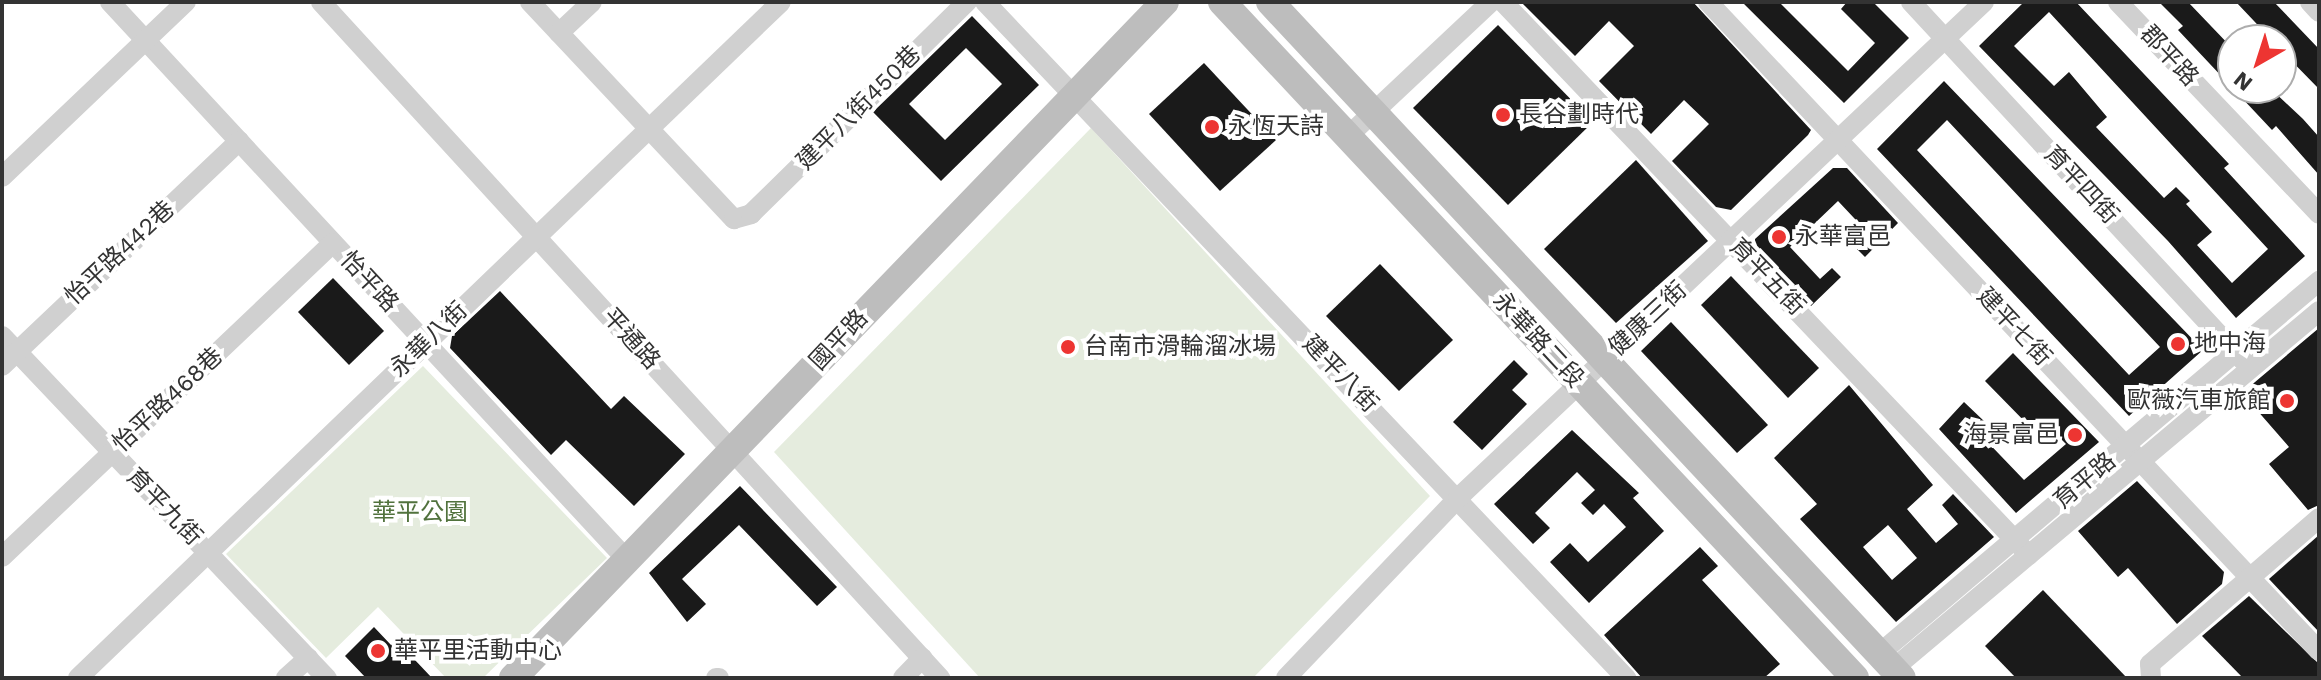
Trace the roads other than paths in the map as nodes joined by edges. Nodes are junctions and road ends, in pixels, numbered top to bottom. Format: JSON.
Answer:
{"nodes":[{"id":1,"x":110,"y":2,"type":"edge"},
{"id":2,"x":186,"y":2,"type":"edge"},
{"id":3,"x":321,"y":2,"type":"edge"},
{"id":4,"x":530,"y":2,"type":"edge"},
{"id":5,"x":592,"y":2,"type":"edge"},
{"id":6,"x":781,"y":2,"type":"edge"},
{"id":7,"x":967,"y":2,"type":"edge"},
{"id":8,"x":985,"y":2,"type":"edge"},
{"id":9,"x":1165,"y":2,"type":"edge"},
{"id":10,"x":1222,"y":2,"type":"edge"},
{"id":11,"x":1270,"y":2,"type":"edge"},
{"id":12,"x":1491,"y":2,"type":"edge"},
{"id":13,"x":1503,"y":2,"type":"edge"},
{"id":14,"x":1708,"y":2,"type":"edge"},
{"id":15,"x":1911,"y":2,"type":"edge"},
{"id":16,"x":1984,"y":2,"type":"edge"},
{"id":17,"x":2118,"y":2,"type":"edge"},
{"id":18,"x":2310,"y":2,"type":"edge"},
{"id":19,"x":2319,"y":12,"type":"edge"},
{"id":20,"x":559,"y":33,"type":"junction"},
{"id":21,"x":1946,"y":38,"type":"junction"},
{"id":22,"x":146,"y":41,"type":"junction"},
{"id":23,"x":1073,"y":93,"type":"junction"},
{"id":24,"x":1374,"y":112,"type":"junction"},
{"id":25,"x":650,"y":129,"type":"junction"},
{"id":26,"x":1347,"y":137,"type":"junction"},
{"id":27,"x":239,"y":141,"type":"junction"},
{"id":28,"x":1839,"y":141,"type":"junction"},
{"id":29,"x":2,"y":177,"type":"edge"},
{"id":30,"x":2319,"y":214,"type":"edge"},
{"id":31,"x":538,"y":235,"type":"junction"},
{"id":32,"x":1732,"y":241,"type":"junction"},
{"id":33,"x":333,"y":243,"type":"junction"},
{"id":34,"x":2319,"y":281,"type":"edge"},
{"id":35,"x":2319,"y":311,"type":"edge"},
{"id":36,"x":2,"y":336,"type":"edge"},
{"id":37,"x":426,"y":343,"type":"junction"},
{"id":38,"x":2235,"y":353,"type":"junction"},
{"id":39,"x":1607,"y":357,"type":"junction"},
{"id":40,"x":9,"y":359,"type":"edge"},
{"id":41,"x":2251,"y":369,"type":"junction"},
{"id":42,"x":1579,"y":383,"type":"junction"},
{"id":43,"x":2126,"y":446,"type":"junction"},
{"id":44,"x":112,"y":452,"type":"junction"},
{"id":45,"x":733,"y":453,"type":"junction"},
{"id":46,"x":2141,"y":461,"type":"junction"},
{"id":47,"x":1458,"y":498,"type":"junction"},
{"id":48,"x":2319,"y":518,"type":"edge"},
{"id":49,"x":2023,"y":547,"type":"junction"},
{"id":50,"x":209,"y":554,"type":"junction"},
{"id":51,"x":2,"y":557,"type":"edge"},
{"id":52,"x":628,"y":561,"type":"junction"},
{"id":53,"x":2249,"y":578,"type":"junction"},
{"id":54,"x":2319,"y":651,"type":"edge"},
{"id":55,"x":308,"y":658,"type":"junction"},
{"id":56,"x":922,"y":658,"type":"junction"},
{"id":57,"x":1889,"y":670,"type":"edge"},
{"id":58,"x":1852,"y":677,"type":"edge"},
{"id":59,"x":78,"y":678,"type":"edge"},
{"id":60,"x":286,"y":678,"type":"edge"},
{"id":61,"x":327,"y":678,"type":"edge"},
{"id":62,"x":513,"y":678,"type":"edge"},
{"id":63,"x":903,"y":678,"type":"edge"},
{"id":64,"x":940,"y":678,"type":"edge"},
{"id":65,"x":1286,"y":678,"type":"edge"},
{"id":66,"x":1626,"y":678,"type":"edge"},
{"id":67,"x":2151,"y":678,"type":"edge"}],
"edges":[{"from":1,"to":22,"type":"street","name":"怡平路"},
{"from":2,"to":22,"type":"street"},
{"from":3,"to":31,"type":"street","name":"平通路"},
{"from":4,"to":20,"type":"street"},
{"from":5,"to":20,"type":"street"},
{"from":6,"to":25,"type":"street","name":"永華八街"},
{"from":7,"to":25,"type":"street","name":"建平八街450巷"},
{"from":8,"to":23,"type":"street","name":"建平八街"},
{"from":9,"to":23,"type":"street","name":"國平路"},
{"from":10,"to":26,"type":"street","name":"永華路二段"},
{"from":11,"to":24,"type":"street","name":"永華路二段"},
{"from":12,"to":24,"type":"street"},
{"from":13,"to":32,"type":"street","name":"育平五街"},
{"from":14,"to":28,"type":"street","name":"建平七街"},
{"from":15,"to":21,"type":"street","name":"育平四街"},
{"from":16,"to":21,"type":"street","name":"健康三街"},
{"from":17,"to":30,"type":"street","name":"郡平路"},
{"from":18,"to":19,"type":"street"},
{"from":20,"to":25,"type":"street"},
{"from":21,"to":28,"type":"street","name":"健康三街"},
{"from":21,"to":38,"type":"street","name":"育平四街"},
{"from":22,"to":27,"type":"street","name":"怡平路"},
{"from":22,"to":29,"type":"street"},
{"from":23,"to":45,"type":"street","name":"國平路"},
{"from":23,"to":47,"type":"street","name":"建平八街"},
{"from":24,"to":26,"type":"street"},
{"from":24,"to":39,"type":"street","name":"永華路二段"},
{"from":25,"to":31,"type":"street","name":"永華八街"},
{"from":26,"to":42,"type":"street","name":"永華路二段"},
{"from":27,"to":33,"type":"street","name":"怡平路"},
{"from":27,"to":40,"type":"street","name":"怡平路442巷"},
{"from":28,"to":32,"type":"street","name":"健康三街"},
{"from":28,"to":43,"type":"street","name":"建平七街"},
{"from":31,"to":37,"type":"street","name":"永華八街"},
{"from":31,"to":45,"type":"street","name":"平通路"},
{"from":32,"to":39,"type":"street","name":"健康三街"},
{"from":32,"to":49,"type":"street","name":"育平五街"},
{"from":33,"to":37,"type":"street","name":"怡平路"},
{"from":33,"to":44,"type":"street","name":"怡平路468巷"},
{"from":34,"to":38,"type":"street","name":"育平路"},
{"from":35,"to":41,"type":"street","name":"育平路"},
{"from":36,"to":40,"type":"street","name":"育平九街"},
{"from":37,"to":50,"type":"street","name":"永華八街"},
{"from":37,"to":52,"type":"street","name":"怡平路"},
{"from":38,"to":41,"type":"street","name":"育平四街"},
{"from":38,"to":43,"type":"street","name":"育平路"},
{"from":39,"to":42,"type":"street","name":"健康三街"},
{"from":39,"to":57,"type":"street","name":"永華路二段"},
{"from":40,"to":44,"type":"street","name":"育平九街"},
{"from":41,"to":46,"type":"street","name":"育平路"},
{"from":42,"to":47,"type":"street","name":"健康三街"},
{"from":42,"to":58,"type":"street","name":"永華路二段"},
{"from":43,"to":46,"type":"street","name":"建平七街"},
{"from":43,"to":49,"type":"street","name":"育平路"},
{"from":44,"to":50,"type":"street","name":"育平九街"},
{"from":44,"to":51,"type":"street","name":"怡平路468巷"},
{"from":45,"to":52,"type":"street","name":"國平路"},
{"from":45,"to":56,"type":"street","name":"平通路"},
{"from":46,"to":49,"type":"street","name":"育平路"},
{"from":46,"to":53,"type":"street","name":"建平七街"},
{"from":47,"to":65,"type":"street","name":"健康三街"},
{"from":47,"to":66,"type":"street","name":"建平八街"},
{"from":48,"to":53,"type":"street"},
{"from":49,"to":57,"type":"street","name":"育平路"},
{"from":50,"to":55,"type":"street","name":"育平九街"},
{"from":50,"to":59,"type":"street","name":"永華八街"},
{"from":52,"to":62,"type":"street","name":"國平路"},
{"from":53,"to":54,"type":"street","name":"建平七街"},
{"from":53,"to":67,"type":"street"},
{"from":55,"to":60,"type":"street"},
{"from":55,"to":61,"type":"street","name":"育平九街"},
{"from":56,"to":63,"type":"street"},
{"from":56,"to":64,"type":"street","name":"平通路"},
{"from":57,"to":58,"type":"street","name":"育平路"}]}
